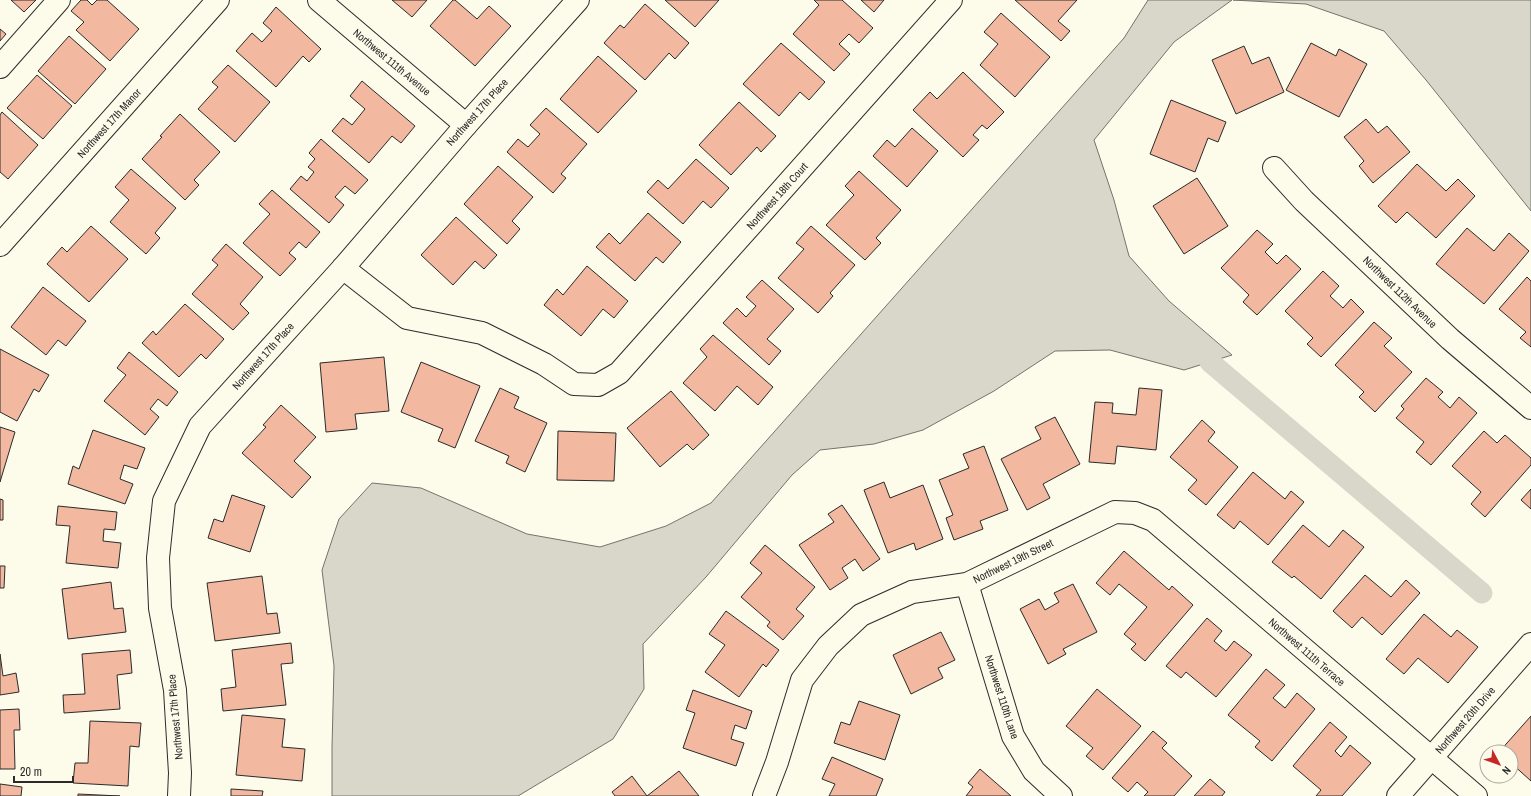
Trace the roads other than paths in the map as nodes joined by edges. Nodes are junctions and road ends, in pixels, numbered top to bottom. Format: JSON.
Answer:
{"nodes":[{"id":1,"x":59,"y":0,"type":"edge"},
{"id":2,"x":218,"y":0,"type":"edge"},
{"id":3,"x":319,"y":0,"type":"edge"},
{"id":4,"x":578,"y":0,"type":"edge"},
{"id":5,"x":951,"y":0,"type":"edge"},
{"id":6,"x":0,"y":67,"type":"edge"},
{"id":7,"x":466,"y":125,"type":"junction"},
{"id":8,"x":1274,"y":168,"type":"dead end"},
{"id":9,"x":0,"y":245,"type":"edge"},
{"id":10,"x":343,"y":268,"type":"junction"},
{"id":11,"x":1531,"y":408,"type":"edge"},
{"id":12,"x":1135,"y":513,"type":"joint"},
{"id":13,"x":967,"y":584,"type":"junction"},
{"id":14,"x":1531,"y":644,"type":"edge"},
{"id":15,"x":1432,"y":758,"type":"junction"},
{"id":16,"x":179,"y":796,"type":"edge"},
{"id":17,"x":764,"y":796,"type":"edge"},
{"id":18,"x":1061,"y":796,"type":"edge"},
{"id":19,"x":1398,"y":796,"type":"edge"},
{"id":20,"x":1476,"y":796,"type":"edge"}],
"edges":[{"from":1,"to":6,"type":"street"},
{"from":2,"to":9,"type":"street","name":"Northwest 17th Manor"},
{"from":3,"to":7,"type":"street","name":"Northwest 111th Avenue"},
{"from":4,"to":7,"type":"street","name":"Northwest 17th Place"},
{"from":5,"to":10,"type":"street","name":"Northwest 18th Court"},
{"from":7,"to":10,"type":"street","name":"Northwest 17th Place"},
{"from":8,"to":11,"type":"street","name":"Northwest 112th Avenue"},
{"from":10,"to":16,"type":"street","name":"Northwest 17th Place"},
{"from":12,"to":13,"type":"street","name":"Northwest 19th Street"},
{"from":12,"to":15,"type":"street","name":"Northwest 111th Terrace"},
{"from":13,"to":17,"type":"street","name":"Northwest 19th Street"},
{"from":13,"to":18,"type":"street","name":"Northwest 110th Lane"},
{"from":14,"to":15,"type":"street","name":"Northwest 20th Drive"},
{"from":15,"to":19,"type":"street","name":"Northwest 20th Drive"},
{"from":15,"to":20,"type":"street","name":"Northwest 111th Terrace"}]}
